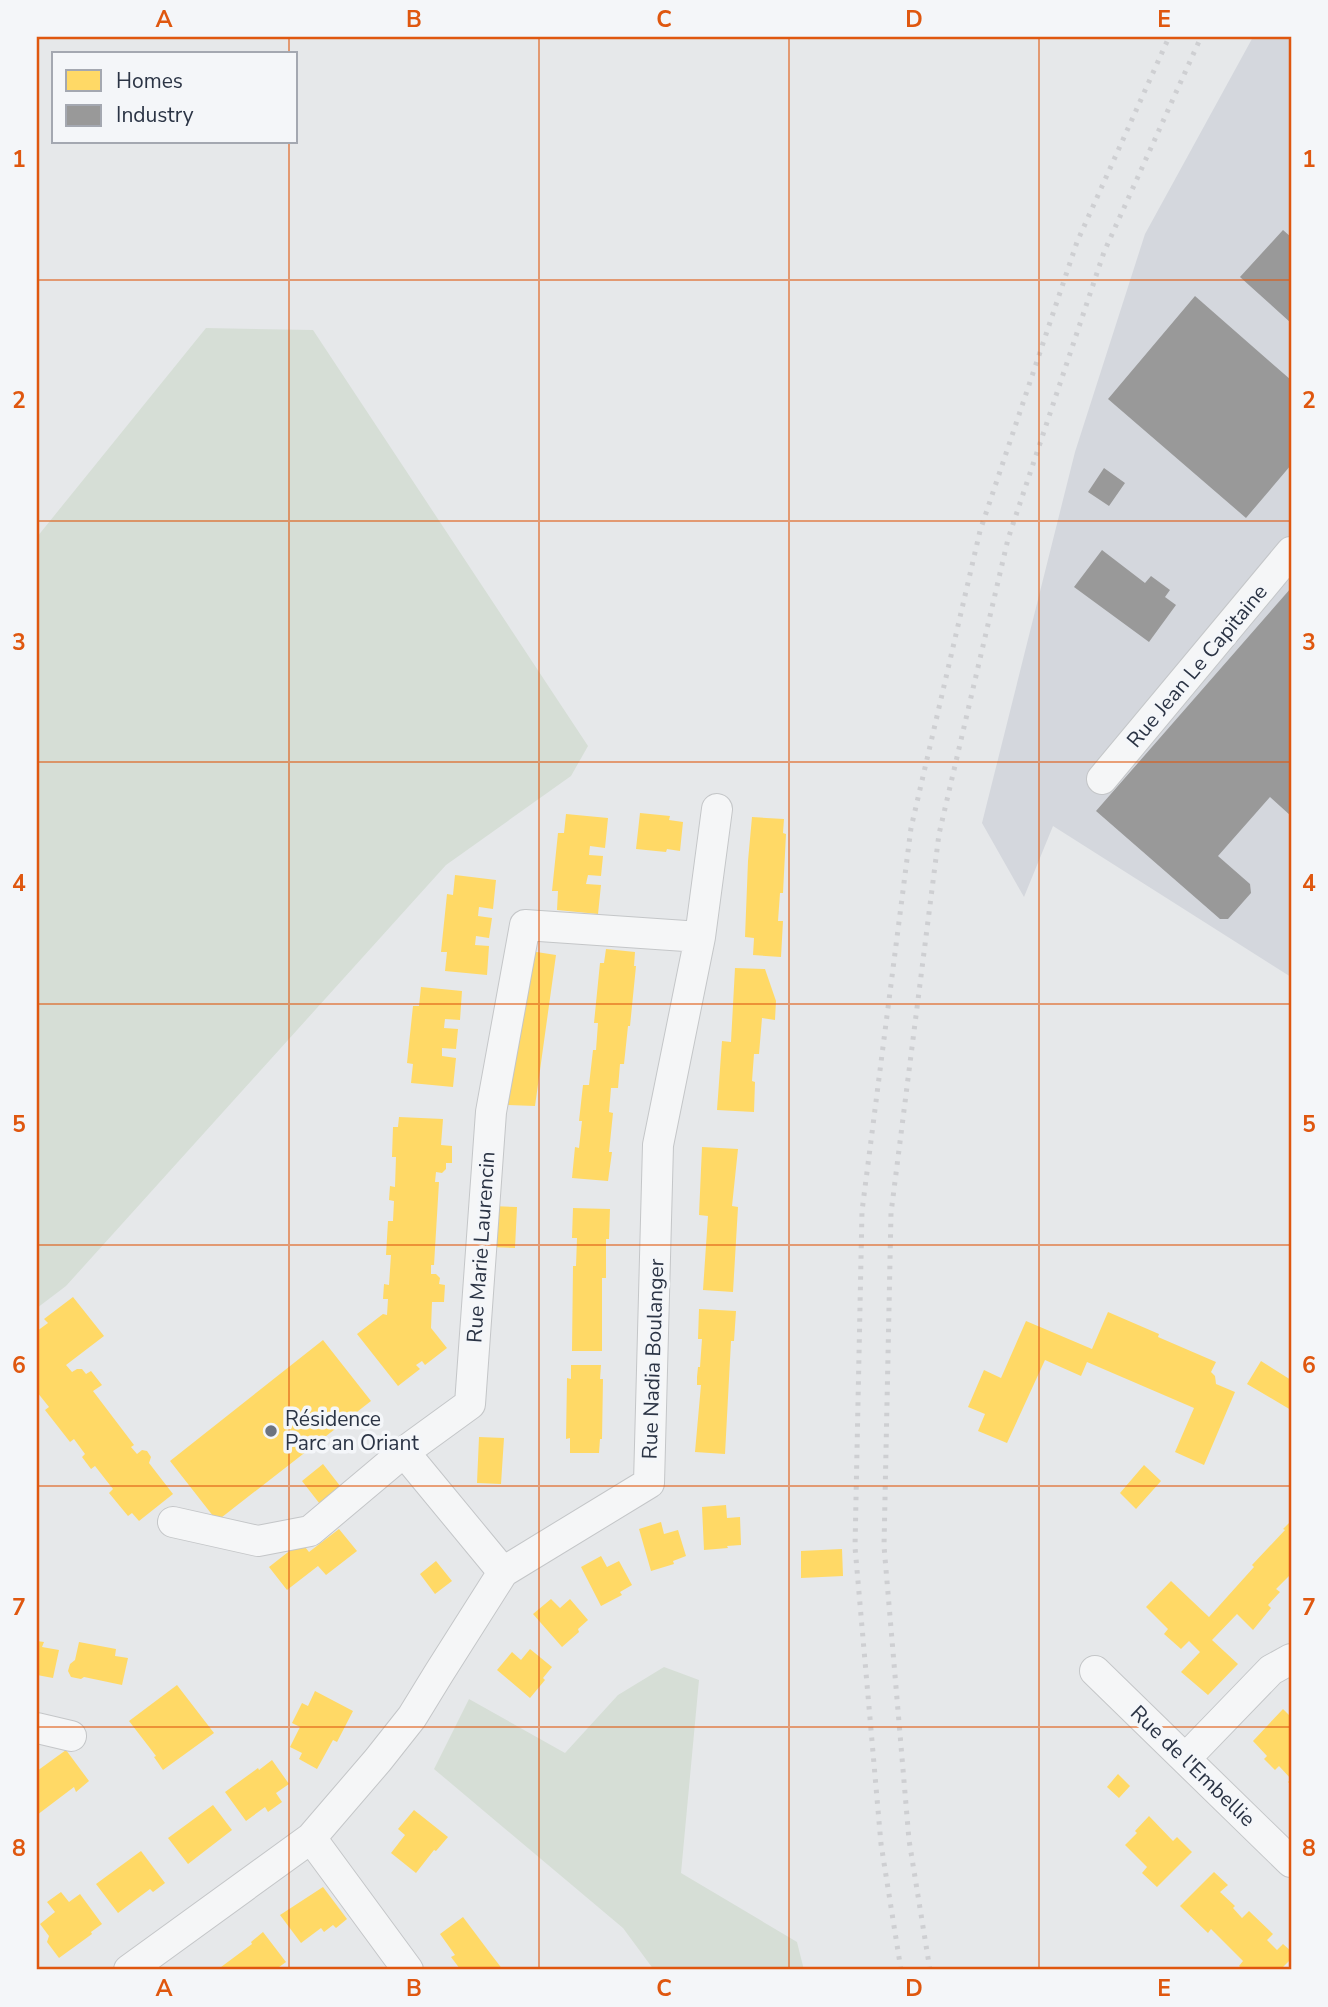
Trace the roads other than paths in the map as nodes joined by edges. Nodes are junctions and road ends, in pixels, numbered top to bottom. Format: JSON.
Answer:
{"nodes":[{"id":1,"x":1291,"y":552,"type":"edge"},
{"id":2,"x":1102,"y":779,"type":"dead end"},
{"id":3,"x":718,"y":809,"type":"dead end"},
{"id":4,"x":700,"y":937,"type":"junction"},
{"id":5,"x":404,"y":1452,"type":"junction"},
{"id":6,"x":173,"y":1522,"type":"dead end"},
{"id":7,"x":503,"y":1572,"type":"junction"},
{"id":8,"x":1291,"y":1660,"type":"edge"},
{"id":9,"x":1095,"y":1671,"type":"dead end"},
{"id":10,"x":37,"y":1728,"type":"edge"},
{"id":11,"x":71,"y":1736,"type":"dead end"},
{"id":12,"x":1186,"y":1758,"type":"junction"},
{"id":13,"x":311,"y":1838,"type":"junction"},
{"id":14,"x":1291,"y":1862,"type":"edge"},
{"id":15,"x":129,"y":1970,"type":"edge"},
{"id":16,"x":408,"y":1970,"type":"edge"}],
"edges":[{"from":1,"to":2,"type":"street","name":"Rue Jean Le Capitaine"},
{"from":3,"to":4,"type":"street"},
{"from":4,"to":5,"type":"street","name":"Rue Marie Laurencin"},
{"from":4,"to":7,"type":"street","name":"Rue Nadia Boulanger"},
{"from":5,"to":6,"type":"street","name":"Rue Marie Laurencin"},
{"from":5,"to":7,"type":"street"},
{"from":7,"to":13,"type":"street","name":"Rue Nadia Boulanger"},
{"from":8,"to":12,"type":"street"},
{"from":9,"to":12,"type":"street","name":"Rue de l'Embellie"},
{"from":10,"to":11,"type":"street"},
{"from":12,"to":14,"type":"street","name":"Rue de l'Embellie"},
{"from":13,"to":15,"type":"street","name":"Rue Nadia Boulanger"},
{"from":13,"to":16,"type":"street"}]}
